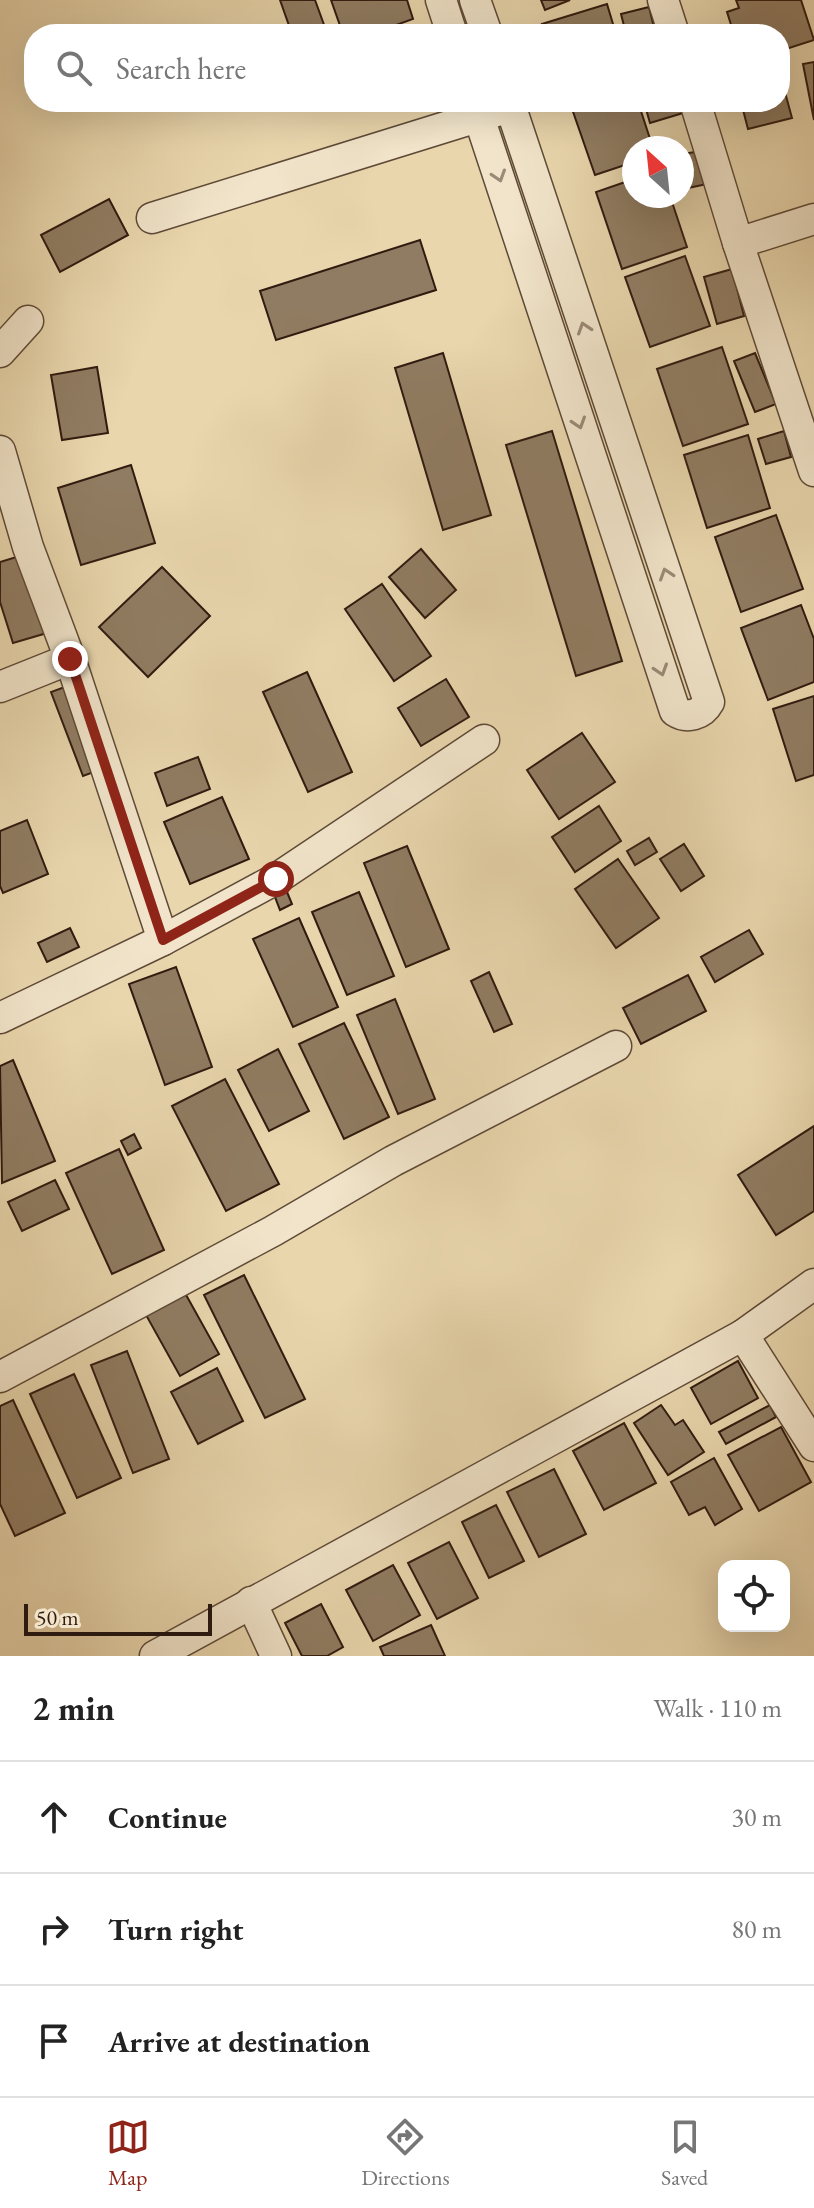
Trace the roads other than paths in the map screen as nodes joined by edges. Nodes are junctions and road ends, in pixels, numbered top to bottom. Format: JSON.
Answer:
{"nodes":[{"id":1,"x":441,"y":0,"type":"edge"},
{"id":2,"x":475,"y":0,"type":"edge"},
{"id":3,"x":663,"y":0,"type":"edge"},
{"id":4,"x":449,"y":24,"type":"edge"},
{"id":5,"x":483,"y":24,"type":"edge"},
{"id":6,"x":671,"y":24,"type":"edge"},
{"id":7,"x":468,"y":112,"type":"edge"},
{"id":8,"x":478,"y":112,"type":"edge"},
{"id":9,"x":513,"y":112,"type":"edge"},
{"id":10,"x":698,"y":112,"type":"edge"},
{"id":11,"x":152,"y":218,"type":"dead end"},
{"id":12,"x":814,"y":219,"type":"edge"},
{"id":13,"x":738,"y":243,"type":"junction"},
{"id":14,"x":28,"y":321,"type":"dead end"},
{"id":15,"x":0,"y":352,"type":"edge"},
{"id":16,"x":0,"y":451,"type":"edge"},
{"id":17,"x":814,"y":471,"type":"edge"},
{"id":18,"x":70,"y":659,"type":"junction"},
{"id":19,"x":0,"y":687,"type":"edge"},
{"id":20,"x":484,"y":740,"type":"dead end"},
{"id":21,"x":163,"y":940,"type":"junction"},
{"id":22,"x":0,"y":1018,"type":"edge"},
{"id":23,"x":616,"y":1046,"type":"dead end"},
{"id":24,"x":814,"y":1284,"type":"edge"},
{"id":25,"x":743,"y":1335,"type":"junction"},
{"id":26,"x":0,"y":1377,"type":"edge"},
{"id":27,"x":814,"y":1446,"type":"edge"},
{"id":28,"x":251,"y":1602,"type":"junction"},
{"id":29,"x":155,"y":1656,"type":"edge"},
{"id":30,"x":276,"y":1656,"type":"edge"}],
"edges":[{"from":1,"to":4,"type":"street"},
{"from":2,"to":5,"type":"street"},
{"from":3,"to":6,"type":"street"},
{"from":7,"to":11,"type":"street"},
{"from":8,"to":9,"type":"street","one_way":true},
{"from":10,"to":13,"type":"street"},
{"from":12,"to":13,"type":"street"},
{"from":13,"to":17,"type":"street"},
{"from":14,"to":15,"type":"street"},
{"from":16,"to":18,"type":"street"},
{"from":18,"to":19,"type":"street"},
{"from":18,"to":21,"type":"street"},
{"from":20,"to":21,"type":"street"},
{"from":21,"to":22,"type":"street"},
{"from":23,"to":26,"type":"street"},
{"from":24,"to":25,"type":"street"},
{"from":25,"to":27,"type":"street"},
{"from":25,"to":28,"type":"street"},
{"from":28,"to":29,"type":"street"},
{"from":28,"to":30,"type":"street"}]}
